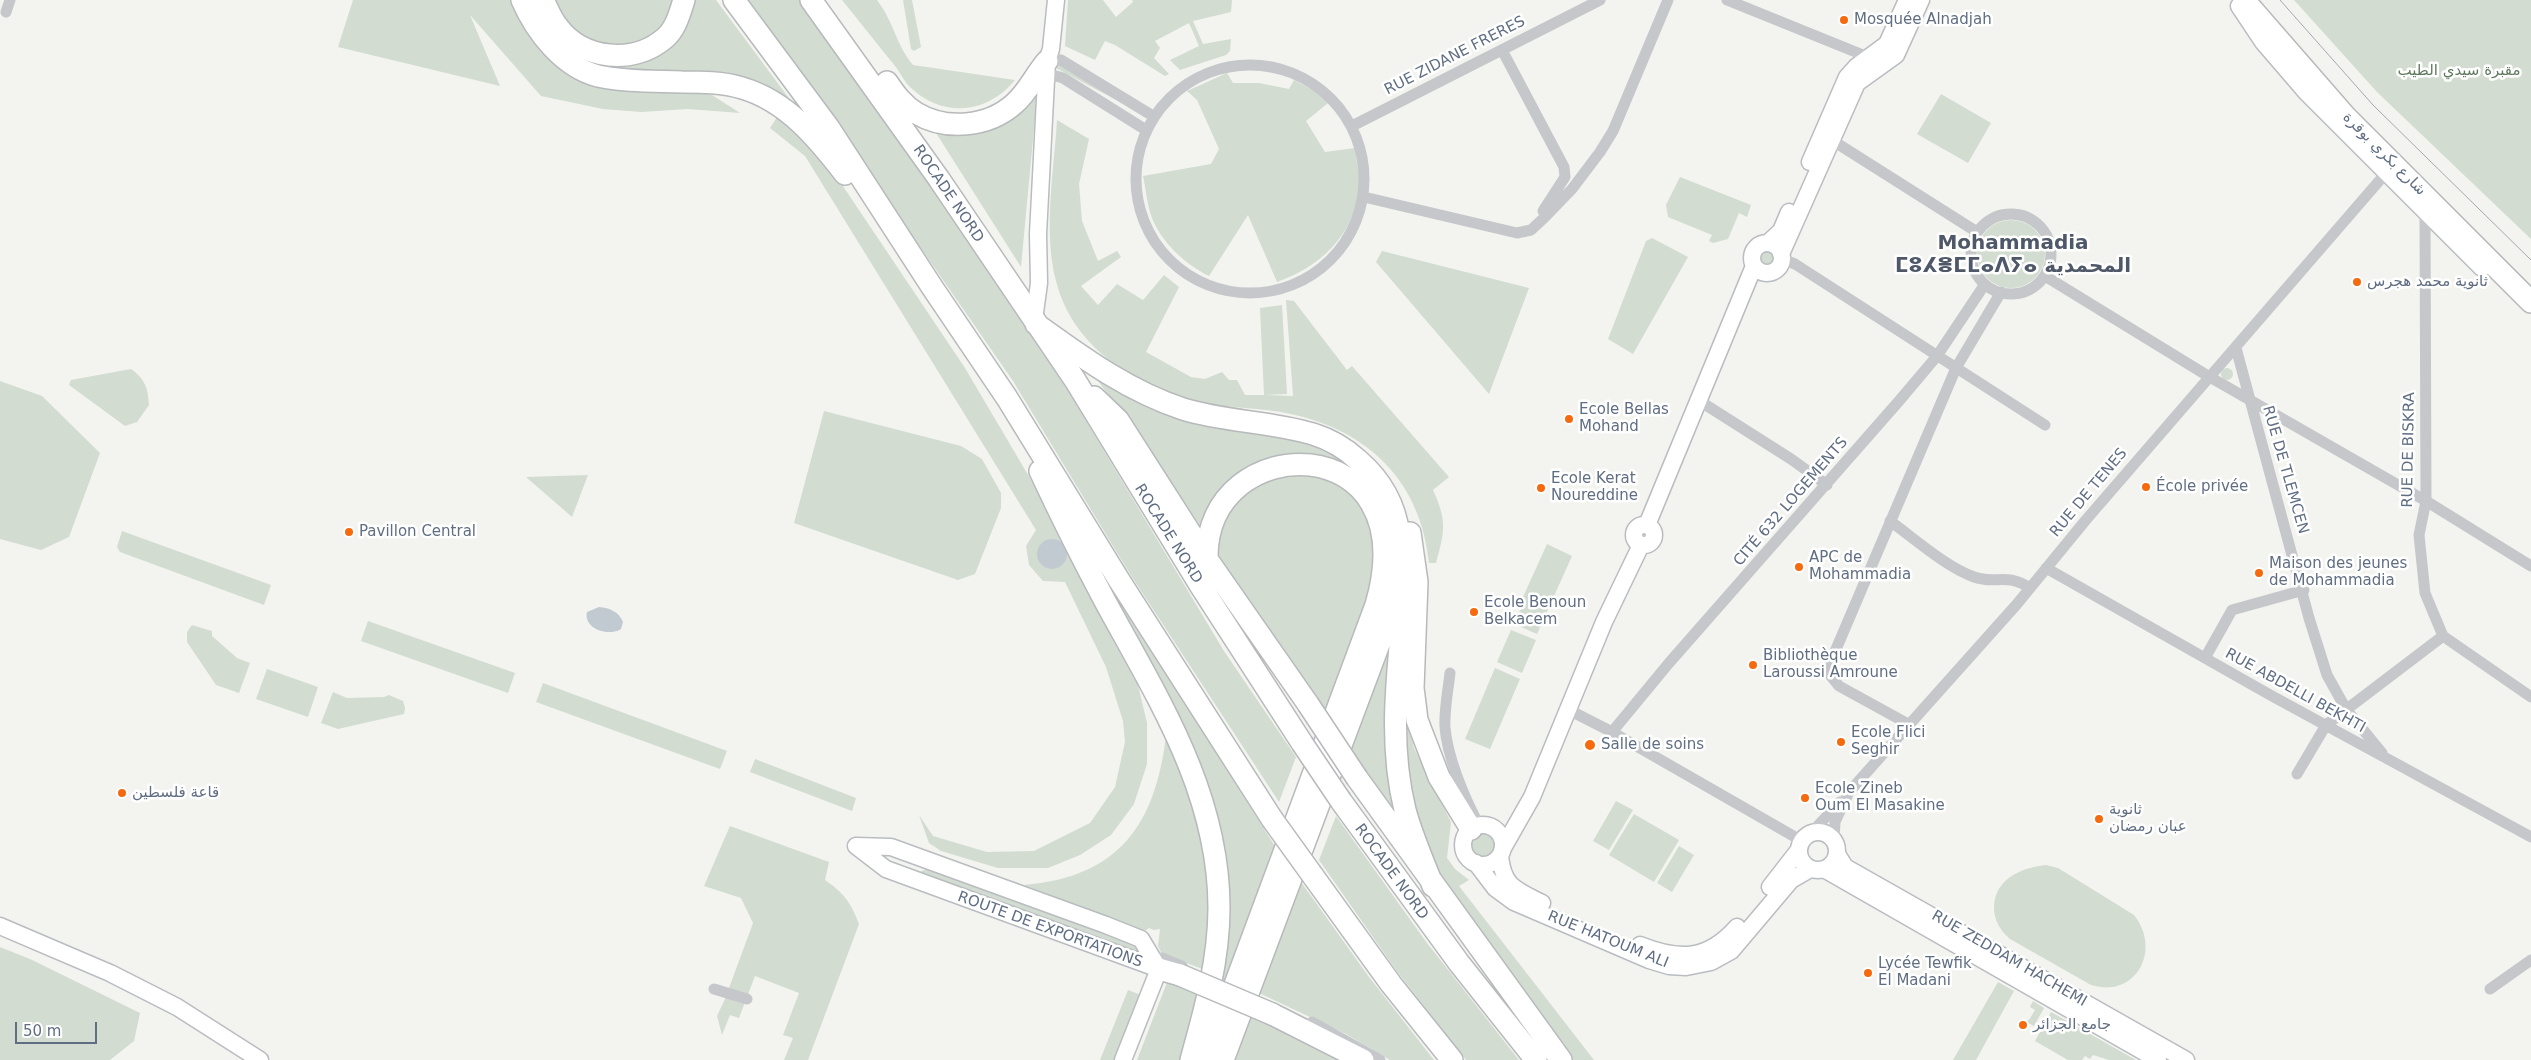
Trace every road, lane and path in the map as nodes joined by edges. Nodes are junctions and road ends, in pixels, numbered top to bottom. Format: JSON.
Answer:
{"nodes":[{"id":1,"x":10,"y":0,"type":"edge"},
{"id":2,"x":522,"y":0,"type":"edge"},
{"id":3,"x":544,"y":0,"type":"edge"},
{"id":4,"x":684,"y":0,"type":"edge"},
{"id":5,"x":734,"y":0,"type":"edge"},
{"id":6,"x":811,"y":0,"type":"edge"},
{"id":7,"x":1049,"y":0,"type":"edge"},
{"id":8,"x":1056,"y":0,"type":"edge"},
{"id":9,"x":1600,"y":0,"type":"edge"},
{"id":10,"x":1668,"y":0,"type":"edge"},
{"id":11,"x":1727,"y":0,"type":"edge"},
{"id":12,"x":1907,"y":0,"type":"edge"},
{"id":13,"x":1921,"y":0,"type":"edge"},
{"id":14,"x":2235,"y":0,"type":"edge"},
{"id":15,"x":2244,"y":0,"type":"edge"},
{"id":16,"x":2261,"y":0,"type":"edge"},
{"id":17,"x":6,"y":12,"type":"dead end"},
{"id":18,"x":830,"y":24,"type":"junction"},
{"id":19,"x":1502,"y":50,"type":"junction"},
{"id":20,"x":1872,"y":64,"type":"junction"},
{"id":21,"x":1047,"y":66,"type":"junction"},
{"id":22,"x":1153,"y":116,"type":"junction"},
{"id":23,"x":1352,"y":126,"type":"junction"},
{"id":24,"x":1146,"y":130,"type":"junction"},
{"id":25,"x":1827,"y":137,"type":"junction"},
{"id":26,"x":2386,"y":173,"type":"junction"},
{"id":27,"x":1364,"y":197,"type":"junction"},
{"id":28,"x":2425,"y":212,"type":"junction"},
{"id":29,"x":1531,"y":230,"type":"junction"},
{"id":30,"x":1977,"y":232,"type":"junction"},
{"id":31,"x":1768,"y":243,"type":"junction"},
{"id":32,"x":1782,"y":257,"type":"junction"},
{"id":33,"x":1754,"y":266,"type":"junction"},
{"id":34,"x":2045,"y":276,"type":"junction"},
{"id":35,"x":1985,"y":284,"type":"junction"},
{"id":36,"x":2531,"y":284,"type":"edge"},
{"id":37,"x":932,"y":287,"type":"junction"},
{"id":38,"x":2001,"y":292,"type":"junction"},
{"id":39,"x":2531,"y":302,"type":"edge"},
{"id":40,"x":2531,"y":312,"type":"edge"},
{"id":41,"x":1035,"y":322,"type":"junction"},
{"id":42,"x":2236,"y":348,"type":"junction"},
{"id":43,"x":1937,"y":356,"type":"junction"},
{"id":44,"x":982,"y":360,"type":"junction"},
{"id":45,"x":1956,"y":368,"type":"junction"},
{"id":46,"x":2208,"y":376,"type":"junction"},
{"id":47,"x":1074,"y":380,"type":"junction"},
{"id":48,"x":2249,"y":398,"type":"junction"},
{"id":49,"x":1698,"y":400,"type":"junction"},
{"id":50,"x":2045,"y":425,"type":"dead end"},
{"id":51,"x":1827,"y":485,"type":"junction"},
{"id":52,"x":2426,"y":501,"type":"junction"},
{"id":53,"x":1393,"y":507,"type":"junction"},
{"id":54,"x":1890,"y":521,"type":"junction"},
{"id":55,"x":1207,"y":559,"type":"junction"},
{"id":56,"x":2531,"y":566,"type":"edge"},
{"id":57,"x":2046,"y":568,"type":"junction"},
{"id":58,"x":2030,"y":588,"type":"junction"},
{"id":59,"x":2304,"y":590,"type":"junction"},
{"id":60,"x":2443,"y":636,"type":"junction"},
{"id":61,"x":2205,"y":658,"type":"junction"},
{"id":62,"x":1450,"y":673,"type":"dead end"},
{"id":63,"x":2531,"y":697,"type":"edge"},
{"id":64,"x":1567,"y":709,"type":"junction"},
{"id":65,"x":2346,"y":710,"type":"junction"},
{"id":66,"x":1910,"y":724,"type":"junction"},
{"id":67,"x":2326,"y":725,"type":"junction"},
{"id":68,"x":1612,"y":732,"type":"junction"},
{"id":69,"x":2386,"y":759,"type":"junction"},
{"id":70,"x":2297,"y":774,"type":"dead end"},
{"id":71,"x":1849,"y":792,"type":"junction"},
{"id":72,"x":1532,"y":796,"type":"junction"},
{"id":73,"x":1480,"y":827,"type":"junction"},
{"id":74,"x":2531,"y":837,"type":"edge"},
{"id":75,"x":1804,"y":842,"type":"junction"},
{"id":76,"x":1836,"y":847,"type":"junction"},
{"id":77,"x":1501,"y":852,"type":"junction"},
{"id":78,"x":918,"y":856,"type":"junction"},
{"id":79,"x":1476,"y":863,"type":"junction"},
{"id":80,"x":1817,"y":869,"type":"junction"},
{"id":81,"x":911,"y":878,"type":"junction"},
{"id":82,"x":1433,"y":886,"type":"junction"},
{"id":83,"x":0,"y":926,"type":"edge"},
{"id":84,"x":0,"y":932,"type":"edge"},
{"id":85,"x":2531,"y":960,"type":"edge"},
{"id":86,"x":1160,"y":963,"type":"junction"},
{"id":87,"x":714,"y":988,"type":"dead end"},
{"id":88,"x":2490,"y":989,"type":"dead end"},
{"id":89,"x":746,"y":999,"type":"dead end"},
{"id":90,"x":1274,"y":1010,"type":"junction"},
{"id":91,"x":250,"y":1060,"type":"edge"},
{"id":92,"x":260,"y":1060,"type":"edge"},
{"id":93,"x":1123,"y":1060,"type":"edge"},
{"id":94,"x":1191,"y":1060,"type":"edge"},
{"id":95,"x":1207,"y":1060,"type":"edge"},
{"id":96,"x":1223,"y":1060,"type":"edge"},
{"id":97,"x":1363,"y":1060,"type":"edge"},
{"id":98,"x":1380,"y":1060,"type":"edge"},
{"id":99,"x":1452,"y":1060,"type":"edge"},
{"id":100,"x":1536,"y":1060,"type":"edge"},
{"id":101,"x":1561,"y":1060,"type":"edge"},
{"id":102,"x":2158,"y":1060,"type":"edge"},
{"id":103,"x":2186,"y":1060,"type":"edge"}],
"edges":[{"from":1,"to":17,"type":"street"},
{"from":2,"to":37,"type":"highway"},
{"from":3,"to":4,"type":"highway"},
{"from":5,"to":37,"type":"highway"},
{"from":6,"to":18,"type":"highway","name":"ROCADE NORD"},
{"from":7,"to":21,"type":"street"},
{"from":8,"to":21,"type":"street"},
{"from":9,"to":19,"type":"street","name":"RUE ZIDANE FRERES"},
{"from":10,"to":29,"type":"street"},
{"from":11,"to":20,"type":"street"},
{"from":12,"to":20,"type":"street"},
{"from":13,"to":20,"type":"street"},
{"from":14,"to":26,"type":"street"},
{"from":15,"to":39,"type":"highway","name":"شارع بكري بوقرة"},
{"from":16,"to":36,"type":"highway","name":"شارع بكري بوقرة"},
{"from":18,"to":21,"type":"highway"},
{"from":18,"to":41,"type":"highway","name":"ROCADE NORD"},
{"from":19,"to":23,"type":"street","name":"RUE ZIDANE FRERES"},
{"from":19,"to":29,"type":"street"},
{"from":20,"to":25,"type":"street"},
{"from":21,"to":22,"type":"street"},
{"from":21,"to":24,"type":"street"},
{"from":21,"to":41,"type":"street"},
{"from":22,"to":23,"type":"street"},
{"from":22,"to":24,"type":"street"},
{"from":23,"to":27,"type":"street"},
{"from":24,"to":27,"type":"street"},
{"from":25,"to":30,"type":"street"},
{"from":25,"to":31,"type":"street"},
{"from":25,"to":32,"type":"street"},
{"from":26,"to":28,"type":"street"},
{"from":26,"to":42,"type":"street","name":"RUE DE TENES"},
{"from":27,"to":29,"type":"street"},
{"from":28,"to":40,"type":"street"},
{"from":28,"to":52,"type":"street","name":"RUE DE BISKRA"},
{"from":30,"to":34,"type":"street"},
{"from":30,"to":35,"type":"street"},
{"from":31,"to":32,"type":"street"},
{"from":31,"to":33,"type":"street"},
{"from":32,"to":33,"type":"street"},
{"from":32,"to":43,"type":"street"},
{"from":33,"to":49,"type":"street"},
{"from":34,"to":38,"type":"street"},
{"from":34,"to":46,"type":"street"},
{"from":35,"to":38,"type":"street"},
{"from":35,"to":43,"type":"street","name":"CITÉ 632 LOGEMENTS"},
{"from":37,"to":44,"type":"highway"},
{"from":38,"to":45,"type":"street"},
{"from":41,"to":47,"type":"highway","name":"ROCADE NORD"},
{"from":41,"to":53,"type":"highway"},
{"from":42,"to":46,"type":"street","name":"RUE DE TENES"},
{"from":42,"to":48,"type":"street","name":"RUE DE TLEMCEN"},
{"from":43,"to":45,"type":"street"},
{"from":43,"to":51,"type":"street","name":"CITÉ 632 LOGEMENTS"},
{"from":44,"to":94,"type":"highway"},
{"from":44,"to":99,"type":"highway","bridge":true},
{"from":45,"to":50,"type":"street"},
{"from":45,"to":54,"type":"street"},
{"from":46,"to":48,"type":"street"},
{"from":46,"to":57,"type":"street","name":"RUE DE TENES"},
{"from":47,"to":55,"type":"highway"},
{"from":47,"to":100,"type":"highway","name":"ROCADE NORD","bridge":true},
{"from":48,"to":52,"type":"street"},
{"from":48,"to":59,"type":"street","name":"RUE DE TLEMCEN"},
{"from":49,"to":51,"type":"street"},
{"from":49,"to":64,"type":"street"},
{"from":51,"to":68,"type":"street","name":"CITÉ 632 LOGEMENTS"},
{"from":52,"to":56,"type":"street"},
{"from":52,"to":60,"type":"street","name":"RUE DE BISKRA"},
{"from":53,"to":73,"type":"highway"},
{"from":53,"to":82,"type":"highway"},
{"from":53,"to":96,"type":"highway"},
{"from":54,"to":58,"type":"street"},
{"from":54,"to":66,"type":"street"},
{"from":55,"to":82,"type":"highway","bridge":true},
{"from":55,"to":95,"type":"highway"},
{"from":57,"to":58,"type":"street","name":"RUE DE TENES"},
{"from":57,"to":61,"type":"street","name":"RUE ABDELLI BEKHTI"},
{"from":58,"to":66,"type":"street","name":"RUE DE TENES"},
{"from":59,"to":61,"type":"street"},
{"from":59,"to":65,"type":"street","name":"RUE DE TLEMCEN"},
{"from":60,"to":63,"type":"street"},
{"from":60,"to":65,"type":"street"},
{"from":61,"to":67,"type":"street","name":"RUE ABDELLI BEKHTI"},
{"from":62,"to":73,"type":"street"},
{"from":64,"to":68,"type":"street"},
{"from":64,"to":72,"type":"street"},
{"from":65,"to":67,"type":"street"},
{"from":65,"to":69,"type":"street","name":"RUE DE TLEMCEN"},
{"from":66,"to":71,"type":"street","name":"RUE DE TENES"},
{"from":67,"to":69,"type":"street","name":"RUE ABDELLI BEKHTI"},
{"from":67,"to":70,"type":"street"},
{"from":68,"to":75,"type":"street"},
{"from":69,"to":74,"type":"street","name":"RUE ABDELLI BEKHTI"},
{"from":71,"to":75,"type":"street"},
{"from":71,"to":76,"type":"street","name":"RUE DE TENES"},
{"from":72,"to":73,"type":"street"},
{"from":72,"to":77,"type":"street"},
{"from":73,"to":77,"type":"street"},
{"from":73,"to":79,"type":"street"},
{"from":75,"to":76,"type":"street"},
{"from":75,"to":77,"type":"street","name":"RUE HATOUM ALI"},
{"from":75,"to":80,"type":"street"},
{"from":76,"to":80,"type":"street"},
{"from":76,"to":103,"type":"street","name":"RUE ZEDDAM HACHEMI"},
{"from":77,"to":79,"type":"street"},
{"from":78,"to":81,"type":"street"},
{"from":78,"to":81,"type":"street","name":"ROUTE DE EXPORTATIONS"},
{"from":78,"to":86,"type":"street","name":"ROUTE DE EXPORTATIONS"},
{"from":79,"to":80,"type":"street","name":"RUE HATOUM ALI"},
{"from":80,"to":102,"type":"street","name":"RUE ZEDDAM HACHEMI"},
{"from":81,"to":86,"type":"street","name":"ROUTE DE EXPORTATIONS"},
{"from":82,"to":101,"type":"highway"},
{"from":83,"to":92,"type":"street"},
{"from":84,"to":91,"type":"street"},
{"from":85,"to":88,"type":"street"},
{"from":86,"to":90,"type":"highway","bridge":true},
{"from":86,"to":93,"type":"street"},
{"from":87,"to":89,"type":"street"},
{"from":90,"to":97,"type":"highway"},
{"from":90,"to":98,"type":"street"}]}
